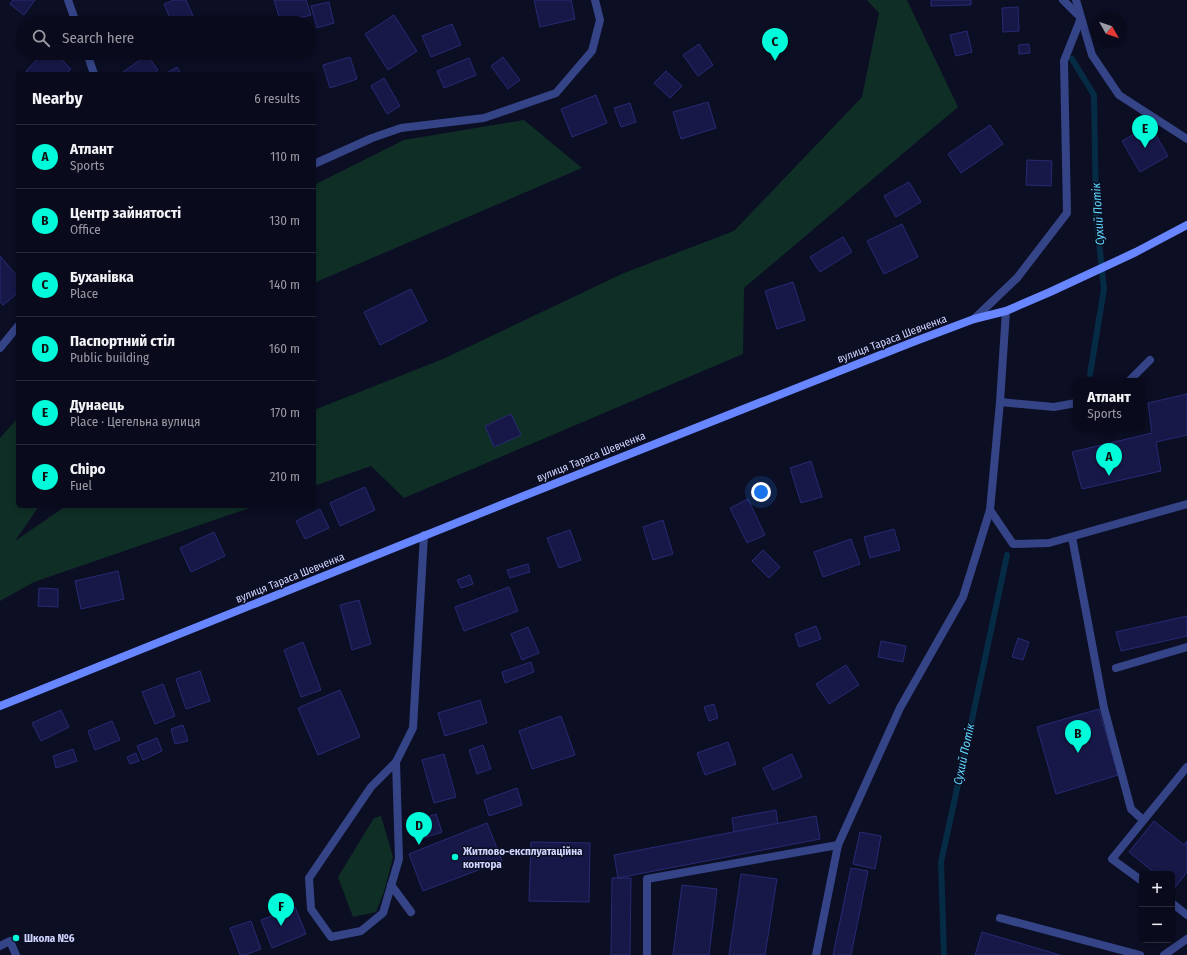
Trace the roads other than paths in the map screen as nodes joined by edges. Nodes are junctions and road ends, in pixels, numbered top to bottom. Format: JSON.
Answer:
{"nodes":[{"id":1,"x":68,"y":0,"type":"edge"},
{"id":2,"x":595,"y":0,"type":"edge"},
{"id":3,"x":1063,"y":0,"type":"edge"},
{"id":4,"x":1076,"y":0,"type":"edge"},
{"id":5,"x":74,"y":16,"type":"edge"},
{"id":6,"x":1081,"y":18,"type":"junction"},
{"id":7,"x":89,"y":60,"type":"edge"},
{"id":8,"x":93,"y":72,"type":"edge"},
{"id":9,"x":1187,"y":139,"type":"edge"},
{"id":10,"x":316,"y":163,"type":"edge"},
{"id":11,"x":1187,"y":225,"type":"edge"},
{"id":12,"x":1006,"y":311,"type":"junction"},
{"id":13,"x":974,"y":319,"type":"junction"},
{"id":14,"x":16,"y":328,"type":"edge"},
{"id":15,"x":0,"y":348,"type":"edge"},
{"id":16,"x":1150,"y":360,"type":"dead end"},
{"id":17,"x":1132,"y":378,"type":"edge"},
{"id":18,"x":1000,"y":402,"type":"junction"},
{"id":19,"x":1073,"y":404,"type":"edge"},
{"id":20,"x":1187,"y":504,"type":"edge"},
{"id":21,"x":990,"y":510,"type":"junction"},
{"id":22,"x":424,"y":536,"type":"junction"},
{"id":23,"x":1072,"y":537,"type":"junction"},
{"id":24,"x":1187,"y":647,"type":"edge"},
{"id":25,"x":1116,"y":668,"type":"dead end"},
{"id":26,"x":0,"y":706,"type":"edge"},
{"id":27,"x":396,"y":762,"type":"junction"},
{"id":28,"x":1187,"y":767,"type":"edge"},
{"id":29,"x":1143,"y":820,"type":"junction"},
{"id":30,"x":838,"y":845,"type":"junction"},
{"id":31,"x":1139,"y":879,"type":"edge"},
{"id":32,"x":391,"y":885,"type":"junction"},
{"id":33,"x":1175,"y":905,"type":"edge"},
{"id":34,"x":411,"y":912,"type":"dead end"},
{"id":35,"x":1187,"y":915,"type":"edge"},
{"id":36,"x":1000,"y":918,"type":"dead end"},
{"id":37,"x":1187,"y":939,"type":"edge"},
{"id":38,"x":0,"y":946,"type":"edge"},
{"id":39,"x":16,"y":955,"type":"edge"},
{"id":40,"x":647,"y":955,"type":"edge"},
{"id":41,"x":816,"y":955,"type":"edge"},
{"id":42,"x":1140,"y":955,"type":"edge"},
{"id":43,"x":1164,"y":955,"type":"edge"}],
"edges":[{"from":1,"to":5,"type":"street"},
{"from":2,"to":10,"type":"street"},
{"from":3,"to":6,"type":"street"},
{"from":4,"to":6,"type":"street"},
{"from":6,"to":9,"type":"street"},
{"from":6,"to":13,"type":"street"},
{"from":7,"to":8,"type":"street"},
{"from":11,"to":12,"type":"street","name":"вулиця Тараса Шевченка"},
{"from":12,"to":13,"type":"street","name":"вулиця Тараса Шевченка"},
{"from":12,"to":18,"type":"street"},
{"from":13,"to":22,"type":"street","name":"вулиця Тараса Шевченка"},
{"from":14,"to":15,"type":"street"},
{"from":16,"to":17,"type":"street"},
{"from":18,"to":19,"type":"street"},
{"from":18,"to":21,"type":"street"},
{"from":20,"to":23,"type":"street"},
{"from":21,"to":23,"type":"street"},
{"from":21,"to":30,"type":"street"},
{"from":22,"to":26,"type":"street","name":"вулиця Тараса Шевченка"},
{"from":22,"to":27,"type":"street"},
{"from":23,"to":29,"type":"street"},
{"from":24,"to":25,"type":"street"},
{"from":27,"to":32,"type":"street"},
{"from":27,"to":32,"type":"street"},
{"from":28,"to":29,"type":"street"},
{"from":29,"to":31,"type":"street"},
{"from":30,"to":40,"type":"street"},
{"from":30,"to":41,"type":"street"},
{"from":32,"to":34,"type":"street"},
{"from":33,"to":35,"type":"street"},
{"from":36,"to":42,"type":"street"},
{"from":37,"to":43,"type":"street"},
{"from":38,"to":39,"type":"street"}]}
